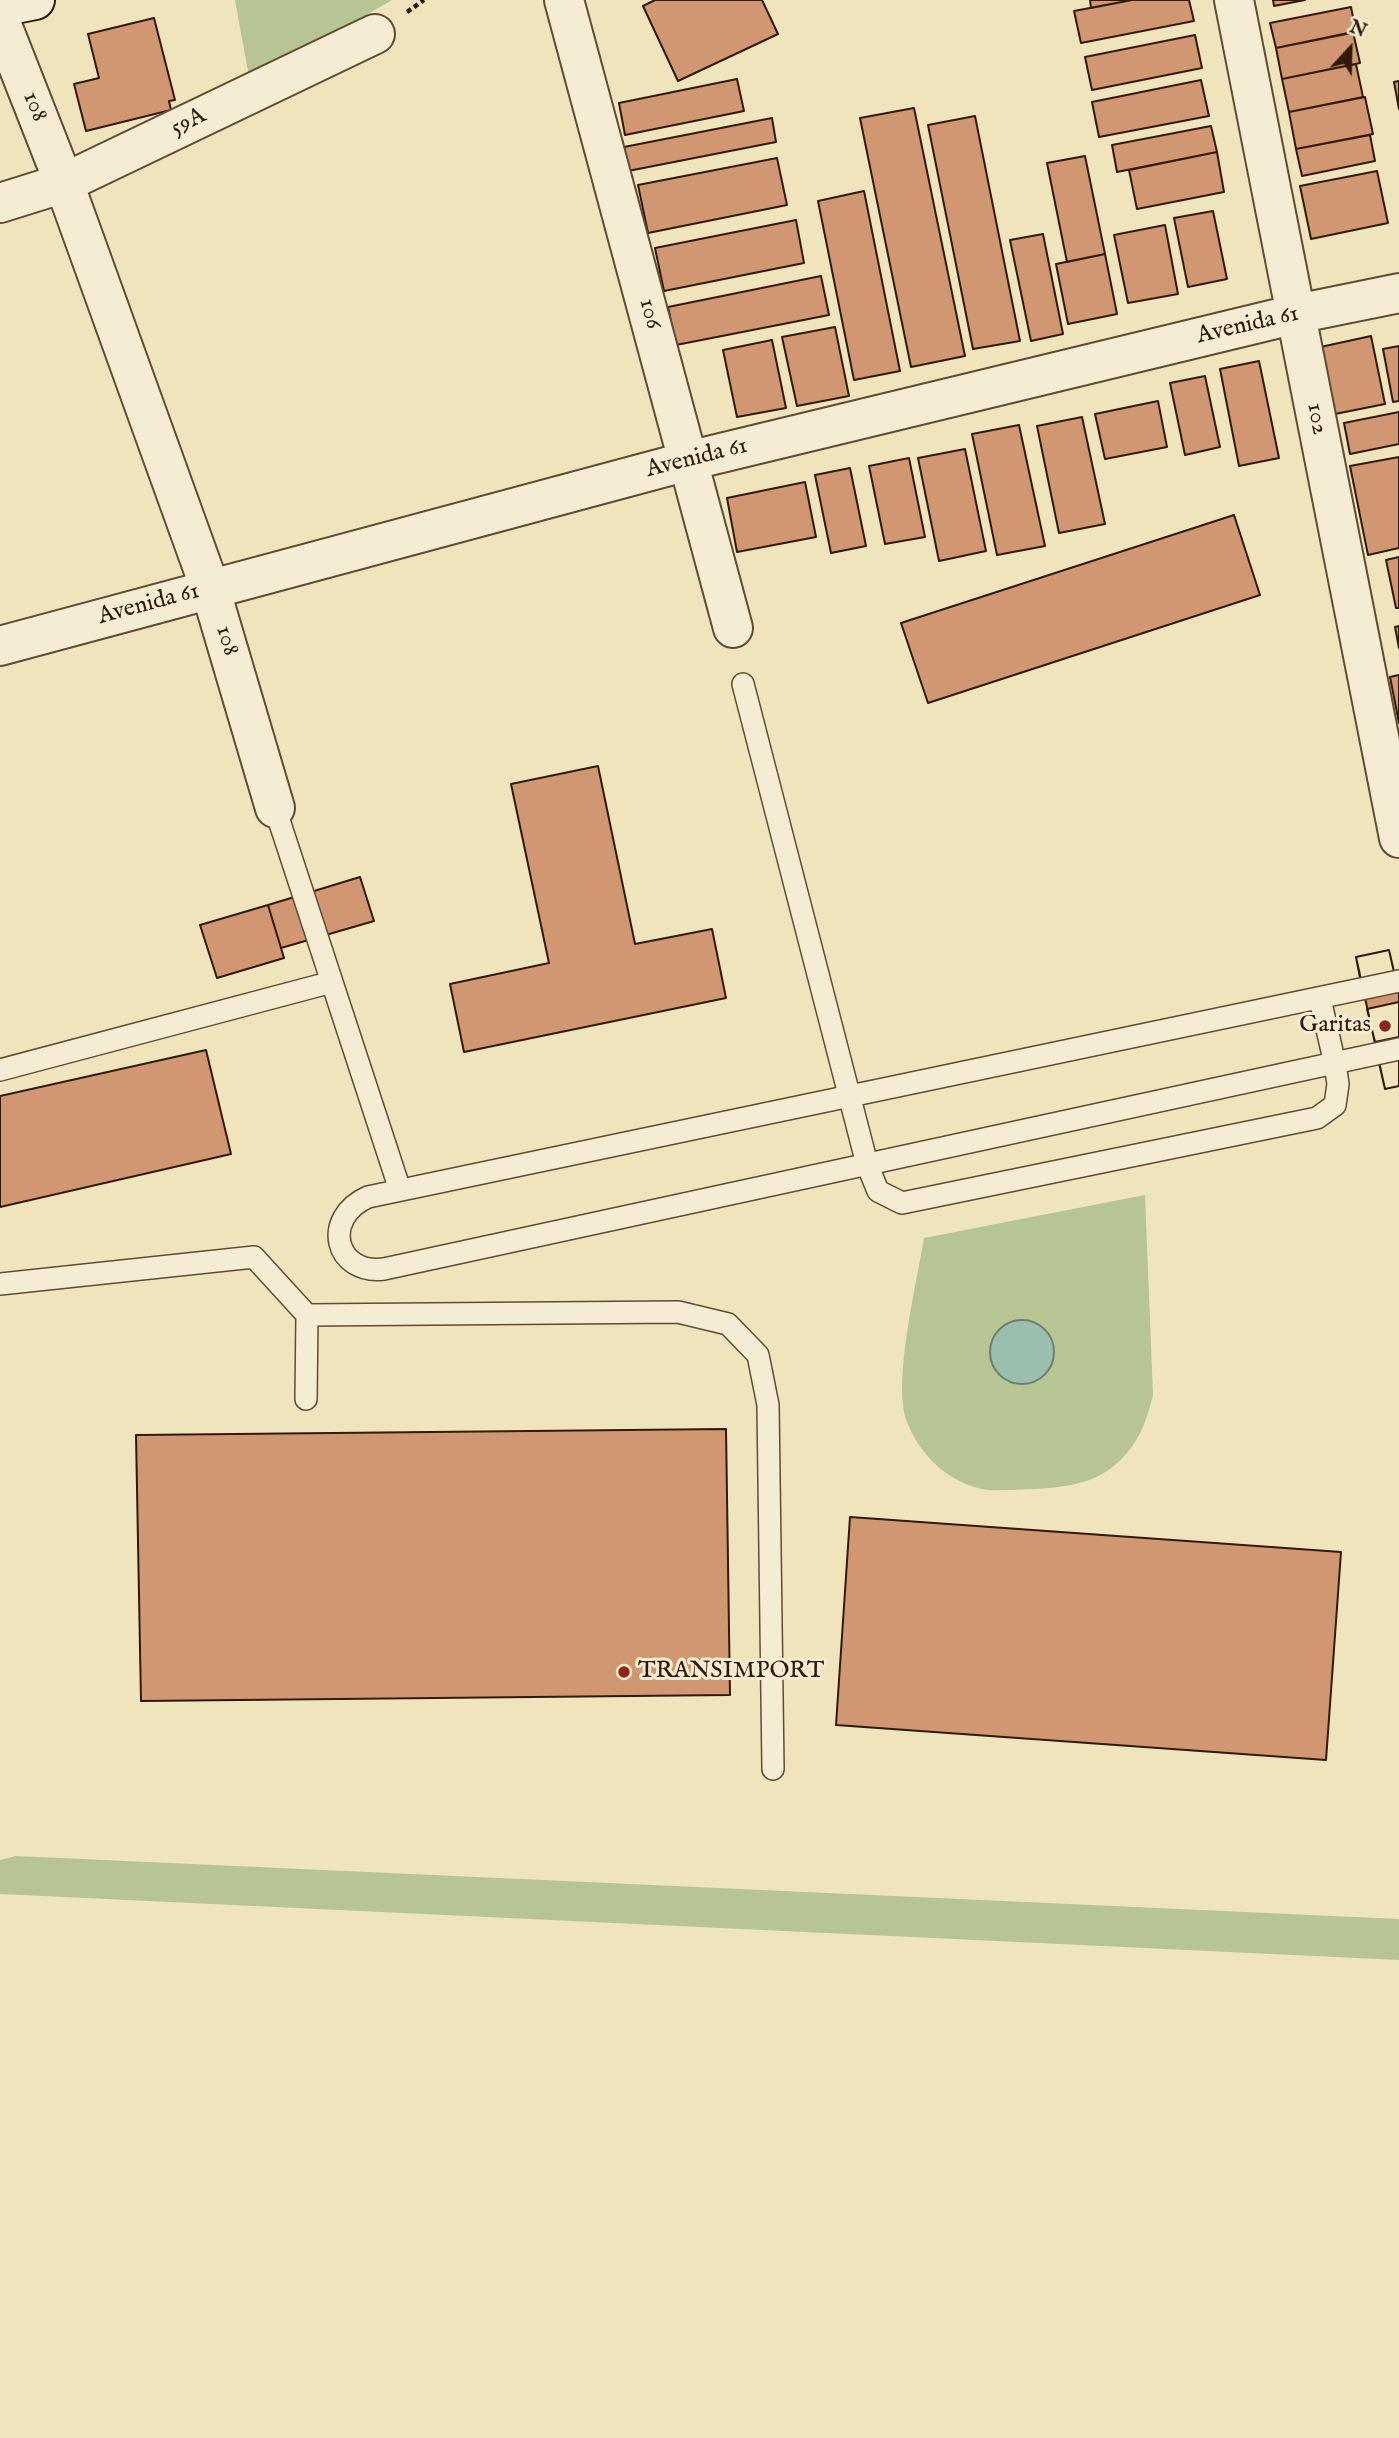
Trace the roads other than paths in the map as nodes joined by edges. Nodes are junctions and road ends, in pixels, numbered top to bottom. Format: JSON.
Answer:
{"nodes":[{"id":1,"x":35,"y":0,"type":"edge"},
{"id":2,"x":564,"y":0,"type":"edge"},
{"id":3,"x":1234,"y":0,"type":"edge"},
{"id":4,"x":0,"y":7,"type":"edge"},
{"id":5,"x":0,"y":20,"type":"edge"},
{"id":6,"x":375,"y":34,"type":"dead end"},
{"id":7,"x":64,"y":183,"type":"junction"},
{"id":8,"x":0,"y":203,"type":"edge"},
{"id":9,"x":1399,"y":293,"type":"edge"},
{"id":10,"x":1296,"y":314,"type":"junction"},
{"id":11,"x":688,"y":461,"type":"junction"},
{"id":12,"x":210,"y":588,"type":"junction"},
{"id":13,"x":733,"y":628,"type":"dead end"},
{"id":14,"x":0,"y":646,"type":"edge"},
{"id":15,"x":743,"y":684,"type":"dead end"},
{"id":16,"x":275,"y":808,"type":"joint"},
{"id":17,"x":1399,"y":838,"type":"edge"},
{"id":18,"x":1399,"y":981,"type":"edge"},
{"id":19,"x":332,"y":982,"type":"junction"},
{"id":20,"x":1320,"y":999,"type":"junction"},
{"id":21,"x":1399,"y":1049,"type":"edge"},
{"id":22,"x":1335,"y":1063,"type":"junction"},
{"id":23,"x":0,"y":1070,"type":"edge"},
{"id":24,"x":850,"y":1096,"type":"junction"},
{"id":25,"x":867,"y":1164,"type":"junction"},
{"id":26,"x":400,"y":1191,"type":"junction"},
{"id":27,"x":0,"y":1284,"type":"edge"},
{"id":28,"x":307,"y":1315,"type":"junction"},
{"id":29,"x":306,"y":1399,"type":"dead end"},
{"id":30,"x":773,"y":1769,"type":"dead end"}],
"edges":[{"from":1,"to":4,"type":"street"},
{"from":2,"to":11,"type":"street","name":"106"},
{"from":3,"to":10,"type":"street","name":"102"},
{"from":5,"to":7,"type":"street","name":"108"},
{"from":6,"to":7,"type":"street","name":"59A"},
{"from":7,"to":8,"type":"street","name":"59A"},
{"from":7,"to":12,"type":"street","name":"108"},
{"from":9,"to":10,"type":"street","name":"Avenida 61"},
{"from":10,"to":11,"type":"street","name":"Avenida 61"},
{"from":10,"to":17,"type":"street","name":"102"},
{"from":11,"to":12,"type":"street","name":"Avenida 61"},
{"from":11,"to":13,"type":"street","name":"106"},
{"from":12,"to":14,"type":"street","name":"Avenida 61"},
{"from":12,"to":16,"type":"street","name":"108"},
{"from":15,"to":24,"type":"lane"},
{"from":16,"to":19,"type":"lane","name":"108"},
{"from":18,"to":20,"type":"lane"},
{"from":19,"to":23,"type":"lane"},
{"from":19,"to":26,"type":"lane","name":"108"},
{"from":20,"to":22,"type":"lane"},
{"from":20,"to":24,"type":"lane"},
{"from":21,"to":22,"type":"lane"},
{"from":22,"to":25,"type":"lane"},
{"from":22,"to":25,"type":"lane"},
{"from":24,"to":25,"type":"lane"},
{"from":24,"to":26,"type":"lane"},
{"from":25,"to":26,"type":"lane"},
{"from":27,"to":28,"type":"lane"},
{"from":28,"to":29,"type":"lane"},
{"from":28,"to":30,"type":"lane"}]}
